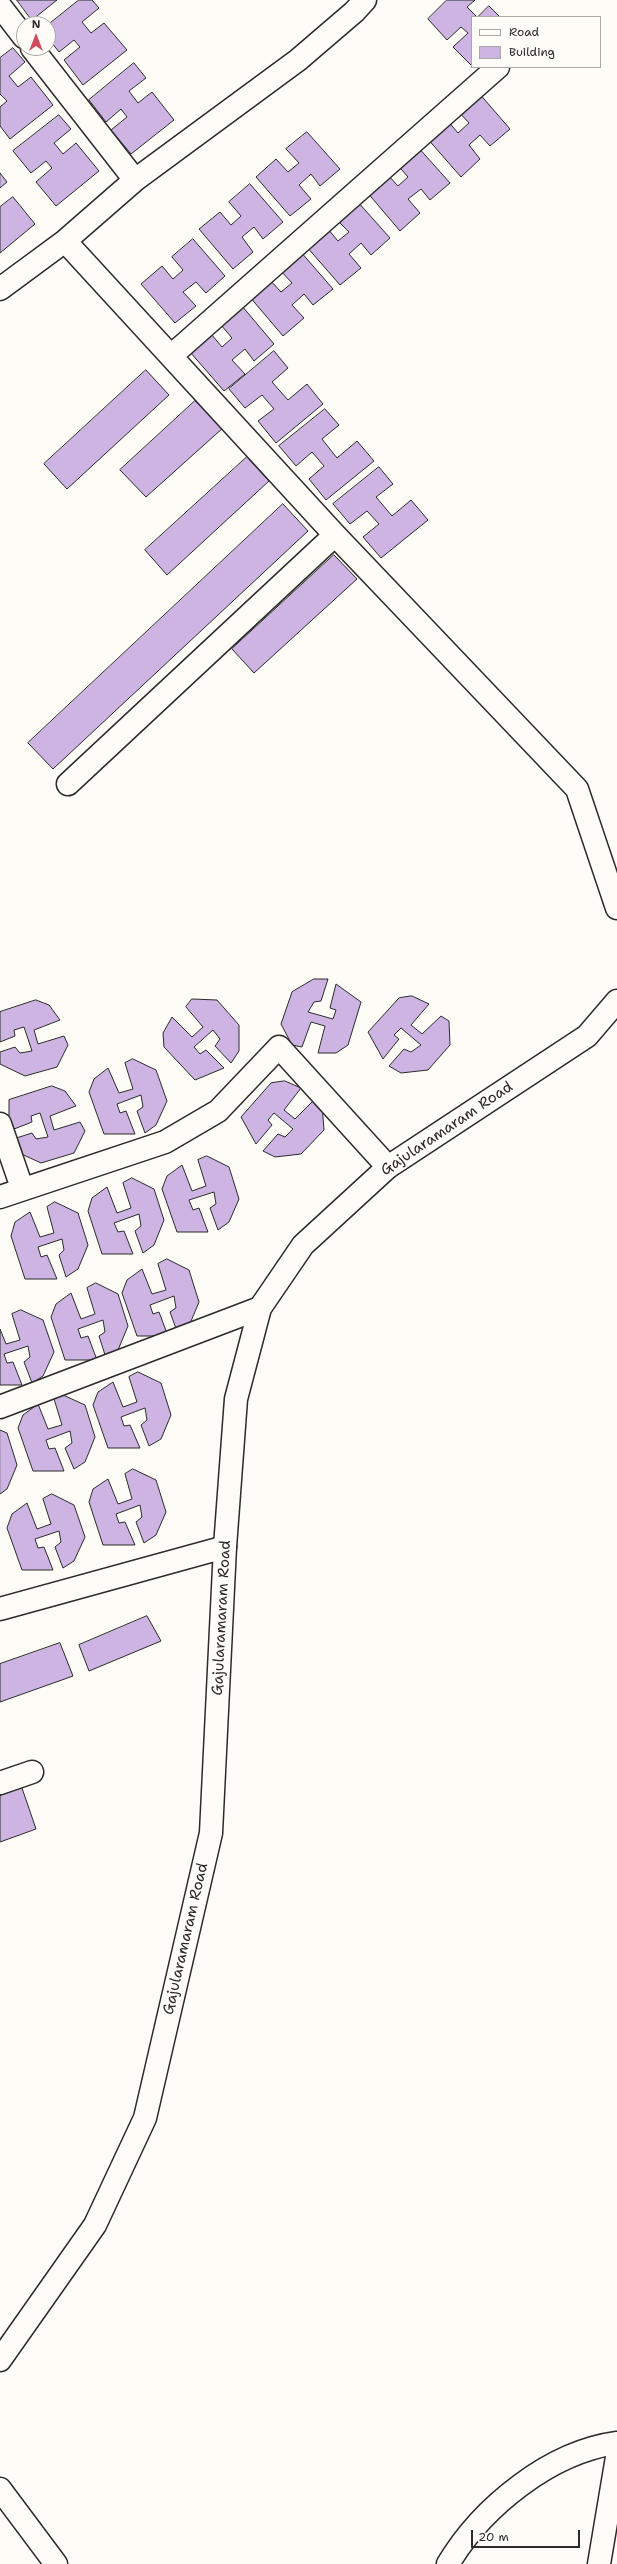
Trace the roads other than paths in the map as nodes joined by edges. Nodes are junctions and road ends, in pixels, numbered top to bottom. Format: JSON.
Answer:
{"nodes":[{"id":1,"x":365,"y":0,"type":"edge"},
{"id":2,"x":0,"y":6,"type":"edge"},
{"id":3,"x":16,"y":27,"type":"edge"},
{"id":4,"x":38,"y":56,"type":"edge"},
{"id":5,"x":497,"y":68,"type":"edge"},
{"id":6,"x":135,"y":180,"type":"junction"},
{"id":7,"x":66,"y":241,"type":"junction"},
{"id":8,"x":0,"y":289,"type":"edge"},
{"id":9,"x":171,"y":356,"type":"junction"},
{"id":10,"x":335,"y":535,"type":"junction"},
{"id":11,"x":68,"y":784,"type":"dead end"},
{"id":12,"x":617,"y":908,"type":"edge"},
{"id":13,"x":617,"y":1001,"type":"edge"},
{"id":14,"x":0,"y":1124,"type":"edge"},
{"id":15,"x":388,"y":1166,"type":"junction"},
{"id":16,"x":22,"y":1188,"type":"junction"},
{"id":17,"x":0,"y":1197,"type":"edge"},
{"id":18,"x":260,"y":1308,"type":"junction"},
{"id":19,"x":0,"y":1407,"type":"edge"},
{"id":20,"x":225,"y":1547,"type":"junction"},
{"id":21,"x":0,"y":1609,"type":"edge"},
{"id":22,"x":32,"y":1772,"type":"dead end"},
{"id":23,"x":0,"y":1783,"type":"edge"},
{"id":24,"x":0,"y":2360,"type":"edge"},
{"id":25,"x":617,"y":2443,"type":"edge"},
{"id":26,"x":617,"y":2457,"type":"edge"},
{"id":27,"x":0,"y":2489,"type":"edge"},
{"id":28,"x":56,"y":2564,"type":"edge"},
{"id":29,"x":448,"y":2564,"type":"edge"},
{"id":30,"x":599,"y":2564,"type":"edge"}],
"edges":[{"from":1,"to":6,"type":"street"},
{"from":2,"to":3,"type":"street"},
{"from":4,"to":6,"type":"street"},
{"from":5,"to":9,"type":"street"},
{"from":6,"to":7,"type":"street"},
{"from":7,"to":8,"type":"street"},
{"from":7,"to":9,"type":"street"},
{"from":9,"to":10,"type":"street"},
{"from":10,"to":11,"type":"street"},
{"from":10,"to":12,"type":"street"},
{"from":13,"to":15,"type":"street","name":"Gajularamaram Road"},
{"from":14,"to":16,"type":"street"},
{"from":15,"to":16,"type":"street"},
{"from":15,"to":18,"type":"street","name":"Gajularamaram Road"},
{"from":16,"to":17,"type":"street"},
{"from":18,"to":19,"type":"street"},
{"from":18,"to":20,"type":"street","name":"Gajularamaram Road"},
{"from":20,"to":21,"type":"street"},
{"from":20,"to":24,"type":"street","name":"Gajularamaram Road"},
{"from":22,"to":23,"type":"street"},
{"from":25,"to":29,"type":"street"},
{"from":26,"to":30,"type":"street"},
{"from":27,"to":28,"type":"street"}]}
